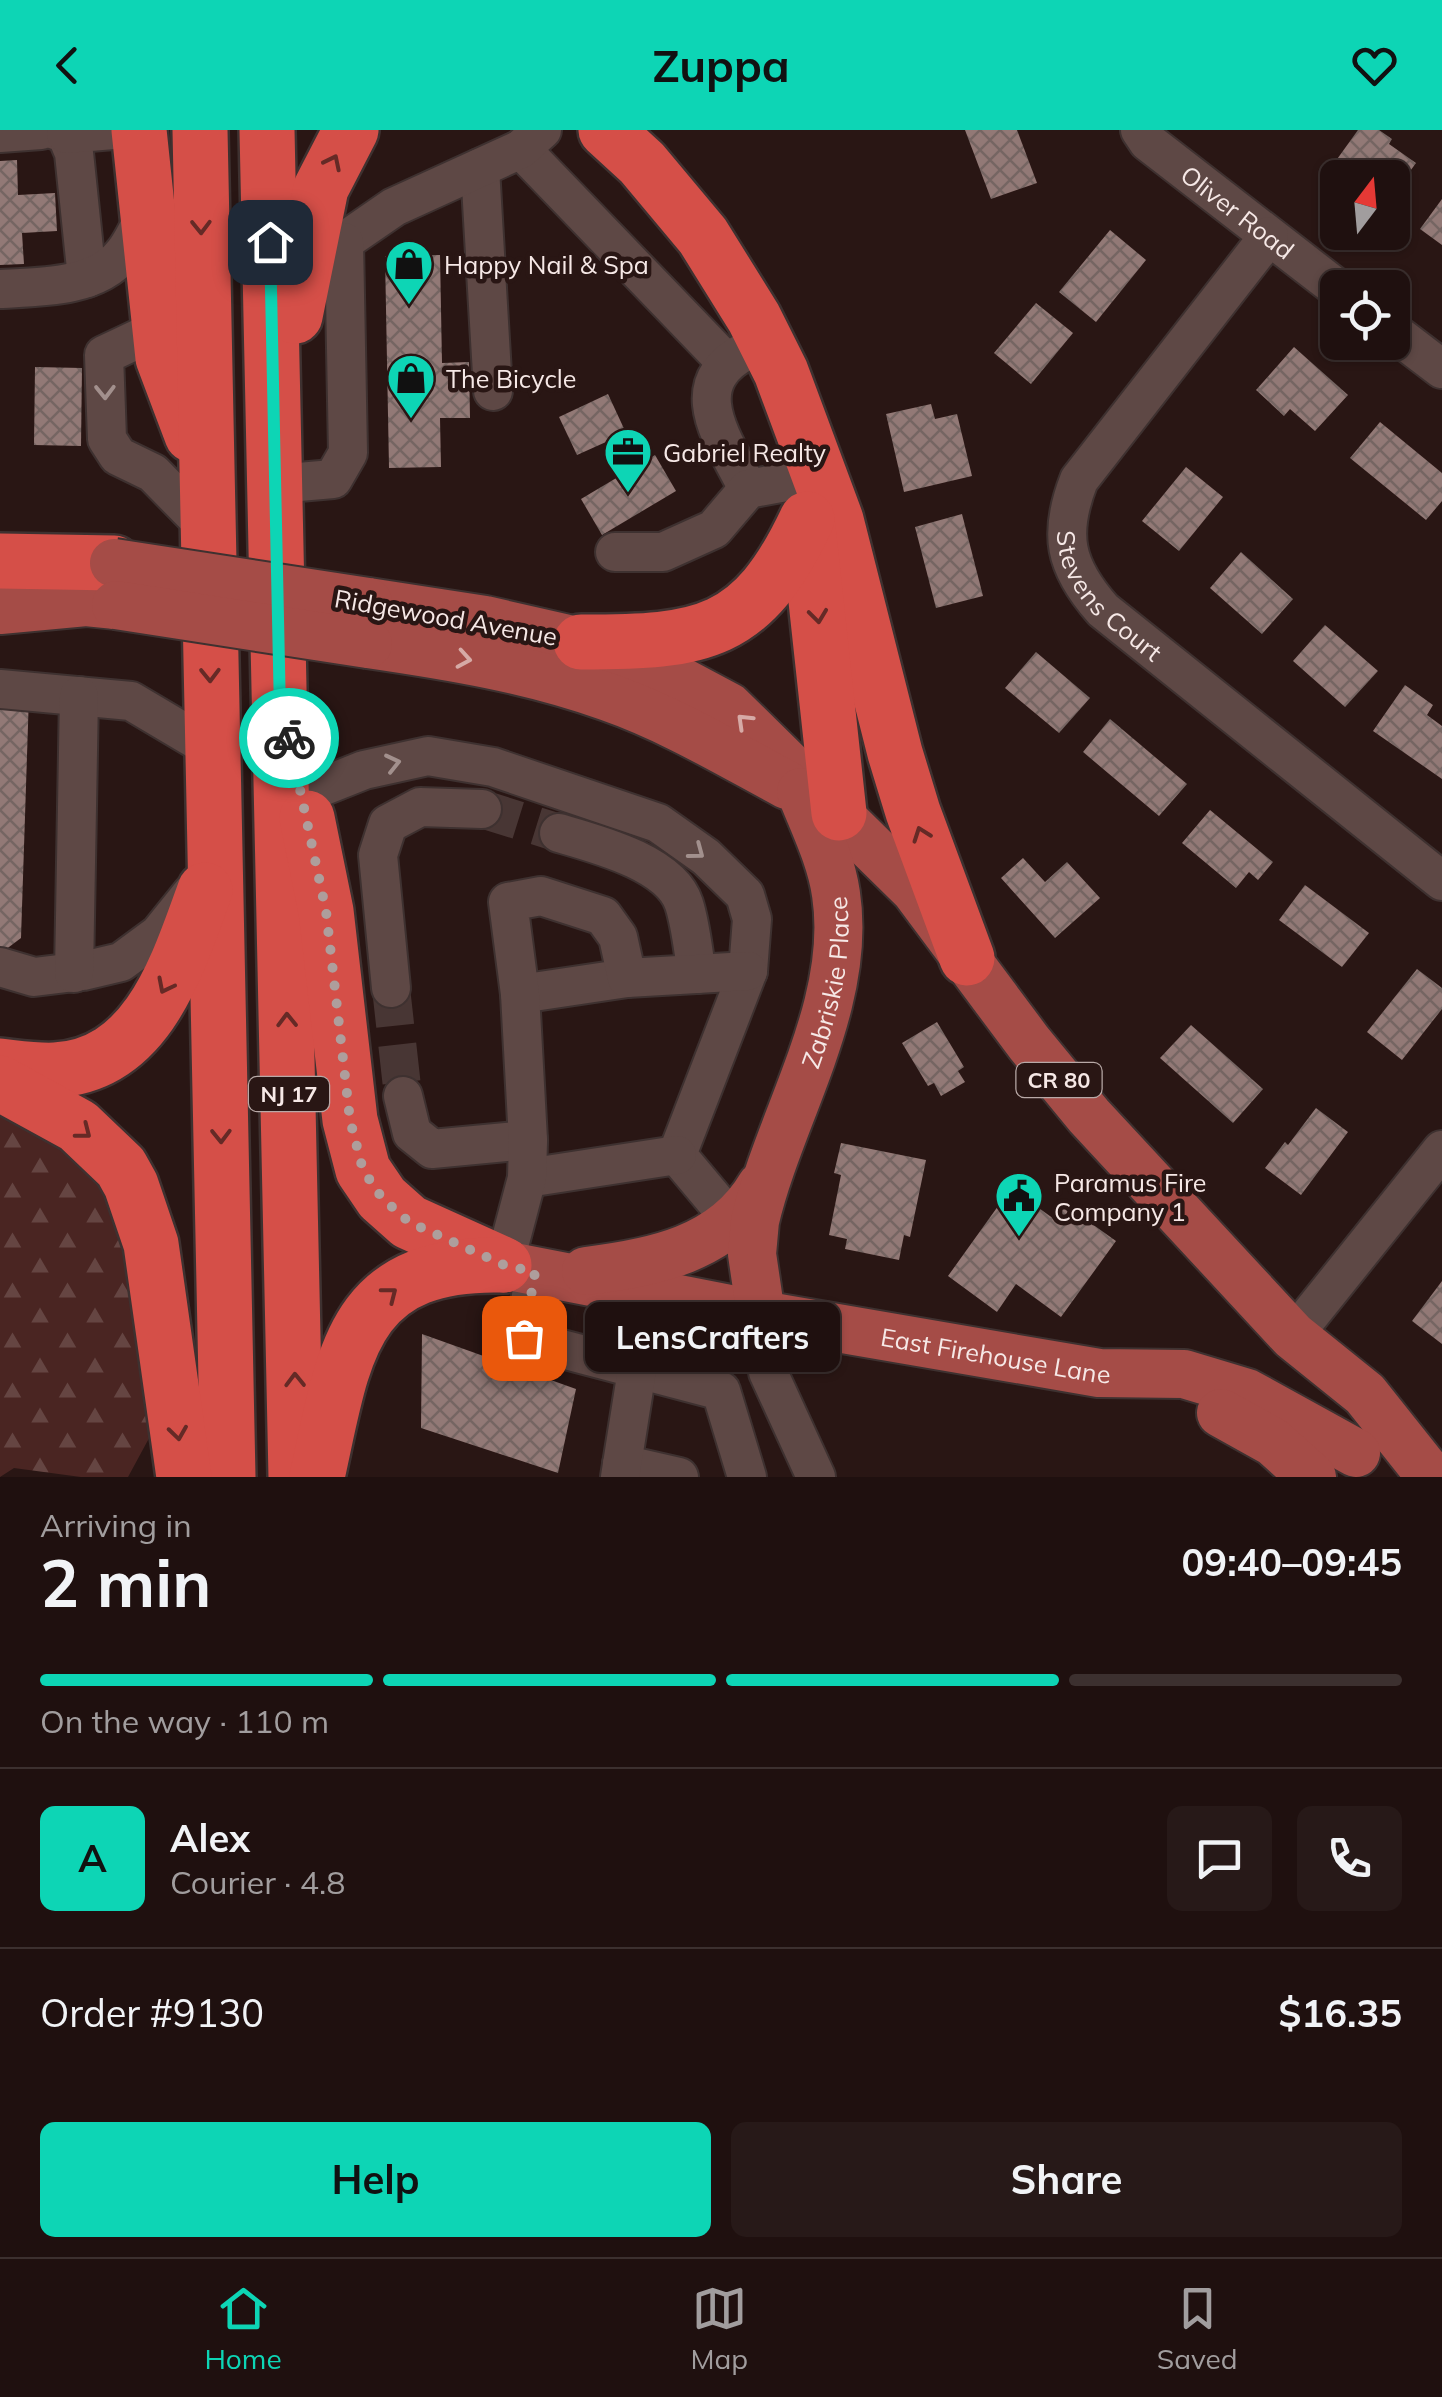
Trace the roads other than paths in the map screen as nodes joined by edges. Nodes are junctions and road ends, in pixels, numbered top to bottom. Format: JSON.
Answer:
{"nodes":[{"id":1,"x":113,"y":130,"type":"edge"},
{"id":2,"x":139,"y":130,"type":"edge"},
{"id":3,"x":200,"y":130,"type":"edge"},
{"id":4,"x":268,"y":130,"type":"edge"},
{"id":5,"x":351,"y":130,"type":"edge"},
{"id":6,"x":1140,"y":130,"type":"edge"},
{"id":7,"x":54,"y":131,"type":"edge"},
{"id":8,"x":606,"y":132,"type":"edge"},
{"id":9,"x":0,"y":133,"type":"edge"},
{"id":10,"x":531,"y":140,"type":"edge"},
{"id":11,"x":480,"y":168,"type":"junction"},
{"id":12,"x":146,"y":214,"type":"junction"},
{"id":13,"x":1269,"y":236,"type":"junction"},
{"id":14,"x":324,"y":255,"type":"junction"},
{"id":15,"x":1320,"y":274,"type":"edge"},
{"id":16,"x":87,"y":278,"type":"junction"},
{"id":17,"x":0,"y":289,"type":"edge"},
{"id":18,"x":159,"y":329,"type":"junction"},
{"id":19,"x":1410,"y":345,"type":"edge"},
{"id":20,"x":746,"y":351,"type":"junction"},
{"id":21,"x":1442,"y":369,"type":"edge"},
{"id":22,"x":493,"y":391,"type":"dead end"},
{"id":23,"x":801,"y":424,"type":"junction"},
{"id":24,"x":275,"y":427,"type":"junction"},
{"id":25,"x":206,"y":472,"type":"junction"},
{"id":26,"x":276,"y":484,"type":"junction"},
{"id":27,"x":748,"y":489,"type":"junction"},
{"id":28,"x":805,"y":499,"type":"junction"},
{"id":29,"x":207,"y":528,"type":"junction"},
{"id":30,"x":616,"y":552,"type":"dead end"},
{"id":31,"x":0,"y":561,"type":"edge"},
{"id":32,"x":0,"y":576,"type":"edge"},
{"id":33,"x":115,"y":584,"type":"junction"},
{"id":34,"x":0,"y":610,"type":"edge"},
{"id":35,"x":368,"y":623,"type":"junction"},
{"id":36,"x":581,"y":642,"type":"junction"},
{"id":37,"x":0,"y":689,"type":"edge"},
{"id":38,"x":79,"y":696,"type":"junction"},
{"id":39,"x":280,"y":712,"type":"junction"},
{"id":40,"x":212,"y":749,"type":"junction"},
{"id":41,"x":301,"y":796,"type":"junction"},
{"id":42,"x":820,"y":803,"type":"junction"},
{"id":43,"x":482,"y":809,"type":"tunnel mouth"},
{"id":44,"x":559,"y":833,"type":"tunnel mouth"},
{"id":45,"x":215,"y":864,"type":"junction"},
{"id":46,"x":1442,"y":881,"type":"edge"},
{"id":47,"x":967,"y":958,"type":"junction"},
{"id":48,"x":0,"y":967,"type":"edge"},
{"id":49,"x":748,"y":971,"type":"junction"},
{"id":50,"x":74,"y":973,"type":"junction"},
{"id":51,"x":697,"y":974,"type":"junction"},
{"id":52,"x":627,"y":978,"type":"junction"},
{"id":53,"x":391,"y":988,"type":"tunnel mouth"},
{"id":54,"x":520,"y":994,"type":"junction"},
{"id":55,"x":0,"y":1066,"type":"edge"},
{"id":56,"x":0,"y":1083,"type":"edge"},
{"id":57,"x":403,"y":1096,"type":"tunnel mouth"},
{"id":58,"x":528,"y":1140,"type":"junction"},
{"id":59,"x":1442,"y":1150,"type":"edge"},
{"id":60,"x":677,"y":1155,"type":"junction"},
{"id":61,"x":770,"y":1170,"type":"junction"},
{"id":62,"x":527,"y":1178,"type":"junction"},
{"id":63,"x":733,"y":1222,"type":"junction"},
{"id":64,"x":529,"y":1270,"type":"junction"},
{"id":65,"x":761,"y":1315,"type":"junction"},
{"id":66,"x":1293,"y":1336,"type":"junction"},
{"id":67,"x":638,"y":1370,"type":"junction"},
{"id":68,"x":1099,"y":1372,"type":"junction"},
{"id":69,"x":1363,"y":1465,"type":"edge"},
{"id":70,"x":621,"y":1471,"type":"edge"},
{"id":71,"x":184,"y":1477,"type":"edge"},
{"id":72,"x":228,"y":1477,"type":"edge"},
{"id":73,"x":296,"y":1477,"type":"edge"},
{"id":74,"x":317,"y":1477,"type":"edge"},
{"id":75,"x":679,"y":1477,"type":"edge"},
{"id":76,"x":748,"y":1477,"type":"edge"},
{"id":77,"x":816,"y":1477,"type":"edge"},
{"id":78,"x":1312,"y":1477,"type":"edge"},
{"id":79,"x":1432,"y":1477,"type":"edge"}],
"edges":[{"from":1,"to":7,"type":"street"},
{"from":2,"to":12,"type":"highway"},
{"from":3,"to":25,"type":"highway","number":"NJ 17","one_way":true},
{"from":4,"to":24,"type":"highway","number":"NJ 17"},
{"from":14,"to":5,"type":"highway","one_way":true},
{"from":6,"to":13,"type":"street","name":"Oliver Road"},
{"from":7,"to":9,"type":"street"},
{"from":7,"to":16,"type":"street"},
{"from":8,"to":20,"type":"highway"},
{"from":10,"to":11,"type":"street"},
{"from":10,"to":20,"type":"street"},
{"from":11,"to":14,"type":"street"},
{"from":11,"to":22,"type":"street"},
{"from":12,"to":16,"type":"street"},
{"from":12,"to":18,"type":"highway"},
{"from":13,"to":15,"type":"street","name":"Oliver Road"},
{"from":13,"to":46,"type":"street","name":"Stevens Court"},
{"from":14,"to":24,"type":"highway"},
{"from":14,"to":26,"type":"street"},
{"from":16,"to":17,"type":"street"},
{"from":18,"to":25,"type":"highway"},
{"from":18,"to":29,"type":"street","one_way":true},
{"from":19,"to":21,"type":"street"},
{"from":20,"to":23,"type":"highway"},
{"from":20,"to":27,"type":"street"},
{"from":23,"to":28,"type":"highway"},
{"from":47,"to":23,"type":"highway","one_way":true},
{"from":24,"to":26,"type":"highway","number":"NJ 17"},
{"from":25,"to":29,"type":"highway","number":"NJ 17"},
{"from":26,"to":39,"type":"highway","number":"NJ 17"},
{"from":27,"to":28,"type":"street"},
{"from":27,"to":30,"type":"street"},
{"from":28,"to":36,"type":"highway"},
{"from":28,"to":42,"type":"highway","one_way":true},
{"from":29,"to":40,"type":"highway","number":"NJ 17","one_way":true},
{"from":31,"to":33,"type":"highway"},
{"from":32,"to":33,"type":"main road","name":"Ridgewood Avenue","number":"CR 80"},
{"from":33,"to":34,"type":"main road","name":"Ridgewood Avenue","number":"CR 80"},
{"from":33,"to":35,"type":"main road","name":"Ridgewood Avenue","number":"CR 80","bridge":true},
{"from":35,"to":36,"type":"main road","name":"Ridgewood Avenue","number":"CR 80"},
{"from":35,"to":42,"type":"main road","name":"Ridgewood Avenue","number":"CR 80","one_way":true},
{"from":42,"to":36,"type":"main road","name":"Ridgewood Avenue","number":"CR 80","one_way":true},
{"from":37,"to":38,"type":"street"},
{"from":38,"to":40,"type":"street"},
{"from":38,"to":50,"type":"street"},
{"from":39,"to":41,"type":"highway"},
{"from":73,"to":39,"type":"highway","number":"NJ 17","one_way":true},
{"from":40,"to":45,"type":"highway","number":"NJ 17"},
{"from":41,"to":49,"type":"street","one_way":true},
{"from":41,"to":64,"type":"highway"},
{"from":42,"to":47,"type":"main road","name":"Ridgewood Avenue","number":"CR 80"},
{"from":42,"to":61,"type":"main road","name":"Zabriskie Place"},
{"from":43,"to":53,"type":"street"},
{"from":44,"to":51,"type":"street"},
{"from":45,"to":50,"type":"street"},
{"from":45,"to":55,"type":"highway","one_way":true},
{"from":45,"to":72,"type":"highway","number":"NJ 17","one_way":true},
{"from":47,"to":66,"type":"main road","name":"Ridgewood Avenue","number":"CR 80"},
{"from":48,"to":50,"type":"street"},
{"from":49,"to":51,"type":"street"},
{"from":49,"to":60,"type":"street"},
{"from":51,"to":52,"type":"street"},
{"from":52,"to":54,"type":"street"},
{"from":52,"to":54,"type":"street"},
{"from":54,"to":58,"type":"street"},
{"from":56,"to":71,"type":"highway","one_way":true},
{"from":57,"to":58,"type":"street"},
{"from":58,"to":62,"type":"street"},
{"from":59,"to":66,"type":"street"},
{"from":60,"to":62,"type":"street"},
{"from":60,"to":63,"type":"street"},
{"from":61,"to":63,"type":"main road"},
{"from":61,"to":65,"type":"main road"},
{"from":62,"to":64,"type":"street"},
{"from":63,"to":64,"type":"main road"},
{"from":64,"to":65,"type":"main road","name":"East Firehouse Lane"},
{"from":64,"to":67,"type":"street"},
{"from":74,"to":64,"type":"highway","one_way":true},
{"from":65,"to":68,"type":"main road","name":"East Firehouse Lane"},
{"from":65,"to":77,"type":"street"},
{"from":66,"to":69,"type":"main road","name":"Ridgewood Avenue","number":"CR 80"},
{"from":66,"to":79,"type":"main road","name":"Ridgewood Avenue","number":"CR 80"},
{"from":67,"to":70,"type":"street"},
{"from":67,"to":76,"type":"street"},
{"from":68,"to":69,"type":"main road","name":"East Firehouse Lane"},
{"from":68,"to":78,"type":"main road"},
{"from":70,"to":75,"type":"street"}]}
